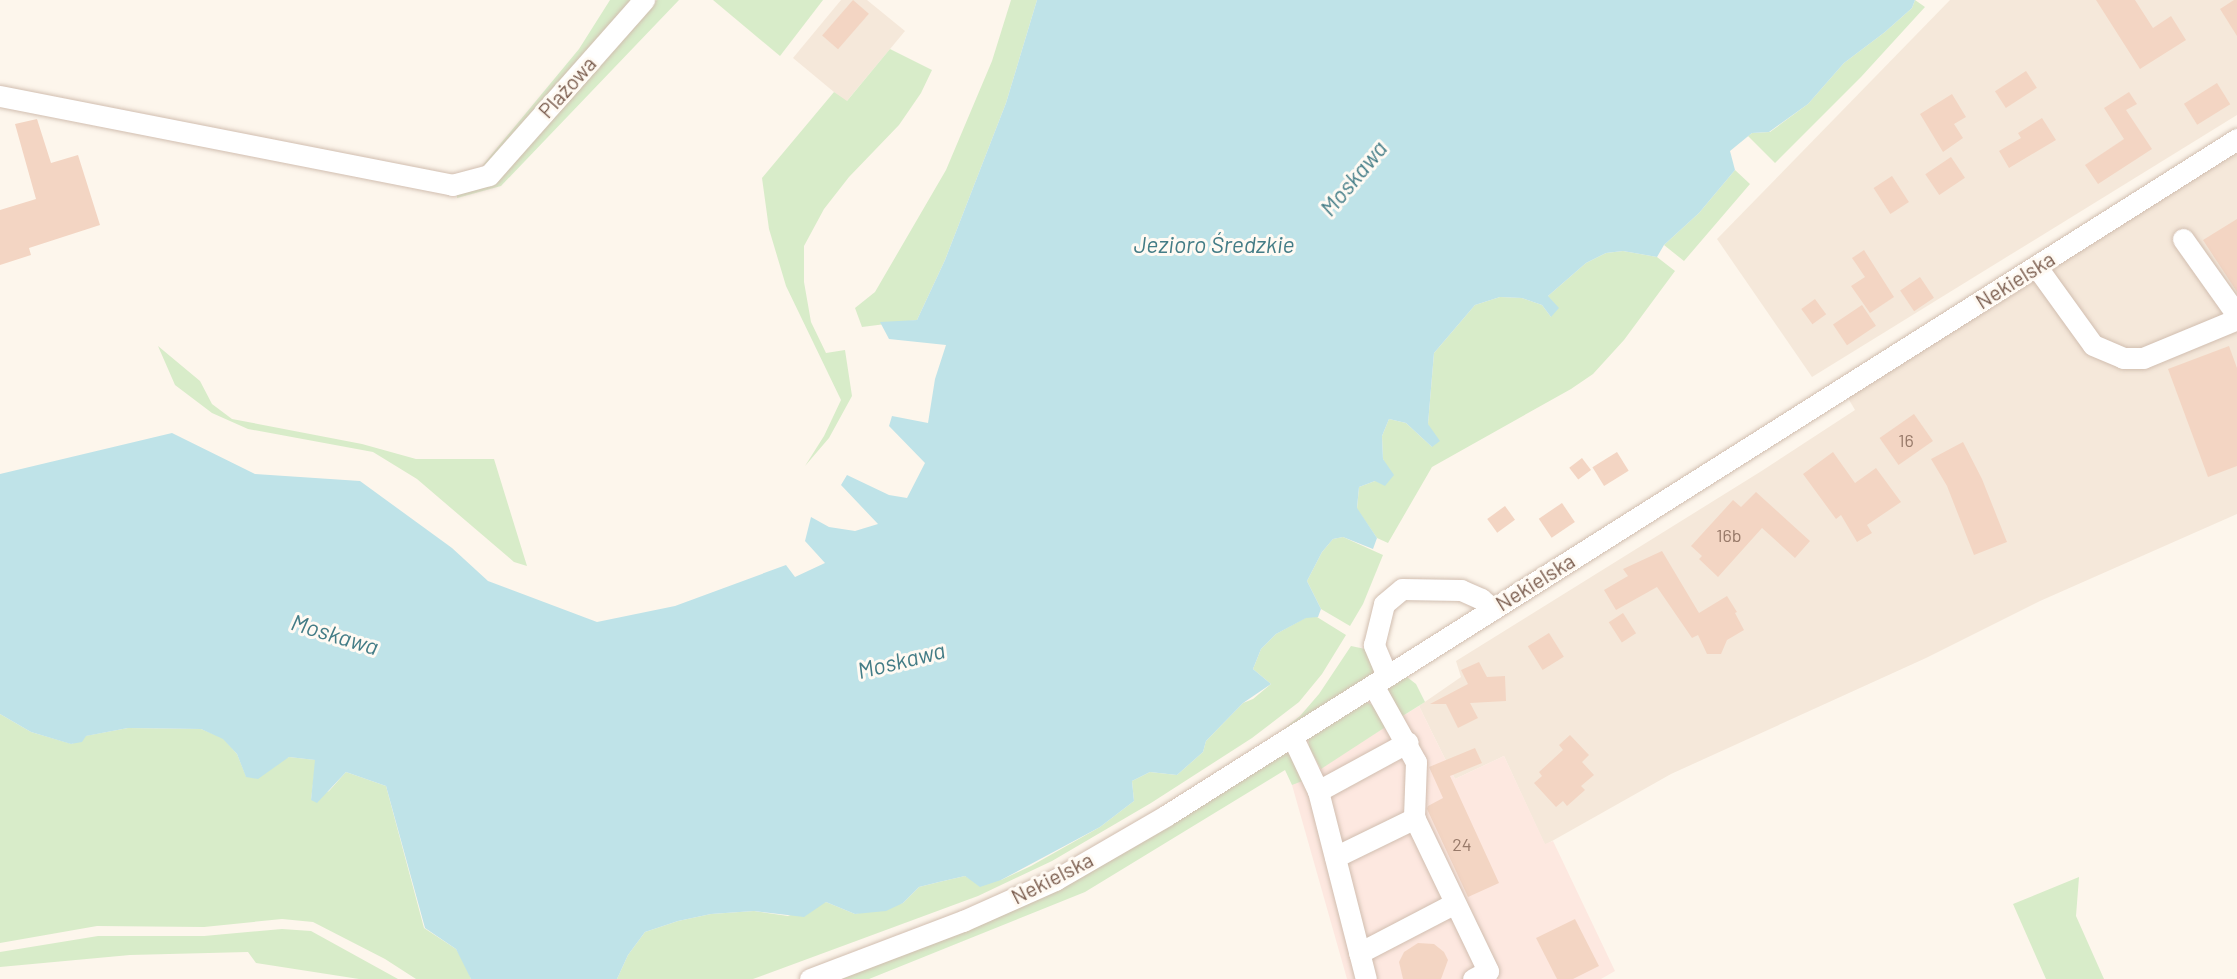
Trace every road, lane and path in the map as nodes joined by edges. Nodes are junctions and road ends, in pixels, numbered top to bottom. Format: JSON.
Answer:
{"nodes":[{"id":1,"x":644,"y":0,"type":"edge"},
{"id":2,"x":0,"y":96,"type":"edge"},
{"id":3,"x":2237,"y":139,"type":"edge"},
{"id":4,"x":2183,"y":239,"type":"dead end"},
{"id":5,"x":2036,"y":266,"type":"junction"},
{"id":6,"x":2237,"y":317,"type":"edge"},
{"id":7,"x":1493,"y":609,"type":"junction"},
{"id":8,"x":1380,"y":680,"type":"junction"},
{"id":9,"x":1292,"y":736,"type":"junction"},
{"id":10,"x":1408,"y":743,"type":"junction"},
{"id":11,"x":1318,"y":791,"type":"junction"},
{"id":12,"x":1415,"y":818,"type":"junction"},
{"id":13,"x":1335,"y":857,"type":"junction"},
{"id":14,"x":1455,"y":903,"type":"junction"},
{"id":15,"x":1359,"y":953,"type":"junction"},
{"id":16,"x":810,"y":979,"type":"edge"},
{"id":17,"x":1366,"y":979,"type":"edge"},
{"id":18,"x":1473,"y":979,"type":"edge"}],
"edges":[{"from":1,"to":2,"type":"street","name":"Plażowa"},
{"from":3,"to":5,"type":"street","name":"Nekielska"},
{"from":4,"to":6,"type":"street"},
{"from":5,"to":6,"type":"street"},
{"from":5,"to":7,"type":"street","name":"Nekielska"},
{"from":7,"to":8,"type":"street","name":"Nekielska"},
{"from":7,"to":8,"type":"street"},
{"from":8,"to":9,"type":"street","name":"Nekielska"},
{"from":8,"to":10,"type":"street"},
{"from":9,"to":11,"type":"street"},
{"from":9,"to":16,"type":"street","name":"Nekielska"},
{"from":10,"to":11,"type":"street"},
{"from":10,"to":12,"type":"street"},
{"from":11,"to":13,"type":"street"},
{"from":12,"to":13,"type":"street"},
{"from":12,"to":14,"type":"street"},
{"from":13,"to":15,"type":"street"},
{"from":14,"to":15,"type":"street"},
{"from":14,"to":18,"type":"street"},
{"from":15,"to":17,"type":"street"}]}
